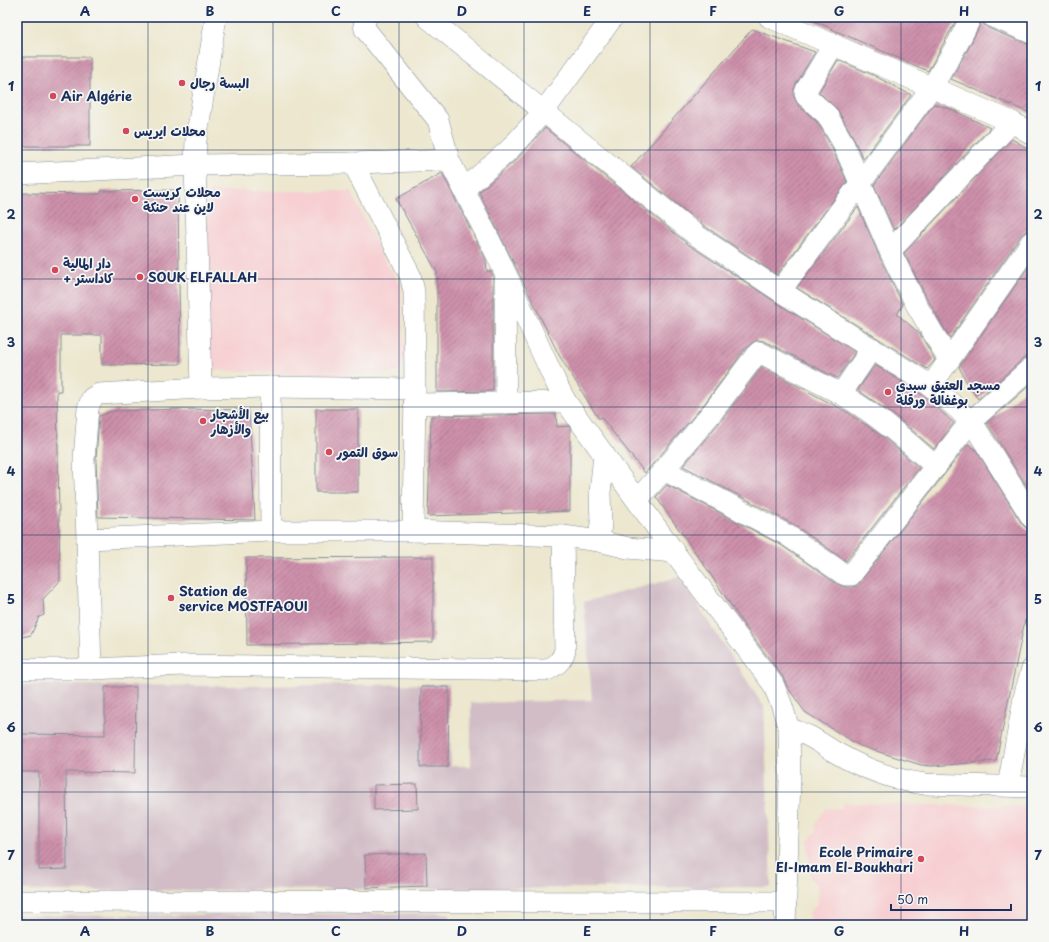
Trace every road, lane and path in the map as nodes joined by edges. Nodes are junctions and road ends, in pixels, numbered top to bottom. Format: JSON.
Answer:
{"nodes":[{"id":1,"x":216,"y":17,"type":"edge"},
{"id":2,"x":366,"y":17,"type":"edge"},
{"id":3,"x":427,"y":17,"type":"edge"},
{"id":4,"x":613,"y":17,"type":"edge"},
{"id":5,"x":770,"y":17,"type":"edge"},
{"id":6,"x":971,"y":17,"type":"edge"},
{"id":7,"x":993,"y":17,"type":"edge"},
{"id":8,"x":1032,"y":33,"type":"edge"},
{"id":9,"x":834,"y":44,"type":"junction"},
{"id":10,"x":932,"y":87,"type":"junction"},
{"id":11,"x":544,"y":111,"type":"junction"},
{"id":12,"x":1012,"y":122,"type":"junction"},
{"id":13,"x":1032,"y":134,"type":"edge"},
{"id":14,"x":449,"y":160,"type":"junction"},
{"id":15,"x":353,"y":164,"type":"junction"},
{"id":16,"x":195,"y":165,"type":"junction"},
{"id":17,"x":17,"y":174,"type":"edge"},
{"id":18,"x":860,"y":184,"type":"junction"},
{"id":19,"x":464,"y":189,"type":"junction"},
{"id":20,"x":1030,"y":248,"type":"edge"},
{"id":21,"x":890,"y":251,"type":"junction"},
{"id":22,"x":505,"y":275,"type":"junction"},
{"id":23,"x":780,"y":291,"type":"junction"},
{"id":24,"x":872,"y":348,"type":"junction"},
{"id":25,"x":950,"y":360,"type":"junction"},
{"id":26,"x":1031,"y":371,"type":"edge"},
{"id":27,"x":931,"y":386,"type":"junction"},
{"id":28,"x":270,"y":387,"type":"junction"},
{"id":29,"x":200,"y":388,"type":"junction"},
{"id":30,"x":841,"y":394,"type":"junction"},
{"id":31,"x":414,"y":397,"type":"junction"},
{"id":32,"x":566,"y":402,"type":"junction"},
{"id":33,"x":506,"y":403,"type":"junction"},
{"id":34,"x":970,"y":422,"type":"junction"},
{"id":35,"x":604,"y":454,"type":"junction"},
{"id":36,"x":936,"y":466,"type":"junction"},
{"id":37,"x":664,"y":470,"type":"junction"},
{"id":38,"x":637,"y":500,"type":"junction"},
{"id":39,"x":1032,"y":518,"type":"edge"},
{"id":40,"x":271,"y":531,"type":"junction"},
{"id":41,"x":413,"y":531,"type":"junction"},
{"id":42,"x":563,"y":536,"type":"junction"},
{"id":43,"x":87,"y":539,"type":"junction"},
{"id":44,"x":599,"y":541,"type":"junction"},
{"id":45,"x":674,"y":552,"type":"junction"},
{"id":46,"x":17,"y":669,"type":"edge"},
{"id":47,"x":91,"y":669,"type":"junction"},
{"id":48,"x":1032,"y":669,"type":"edge"},
{"id":49,"x":789,"y":729,"type":"junction"},
{"id":50,"x":1008,"y":786,"type":"junction"},
{"id":51,"x":1032,"y":787,"type":"edge"},
{"id":52,"x":17,"y":901,"type":"edge"},
{"id":53,"x":786,"y":902,"type":"junction"},
{"id":54,"x":785,"y":925,"type":"edge"}],
"edges":[{"from":1,"to":16,"type":"street"},
{"from":2,"to":14,"type":"street"},
{"from":3,"to":11,"type":"street"},
{"from":4,"to":11,"type":"street"},
{"from":5,"to":9,"type":"street"},
{"from":6,"to":10,"type":"street"},
{"from":7,"to":8,"type":"street"},
{"from":9,"to":10,"type":"street"},
{"from":9,"to":18,"type":"street"},
{"from":10,"to":12,"type":"street"},
{"from":10,"to":18,"type":"street"},
{"from":11,"to":19,"type":"street"},
{"from":11,"to":23,"type":"street"},
{"from":12,"to":13,"type":"street"},
{"from":12,"to":21,"type":"street"},
{"from":14,"to":15,"type":"street"},
{"from":14,"to":19,"type":"street"},
{"from":15,"to":16,"type":"street"},
{"from":15,"to":31,"type":"street"},
{"from":16,"to":17,"type":"street"},
{"from":16,"to":29,"type":"street"},
{"from":18,"to":21,"type":"street"},
{"from":18,"to":23,"type":"street"},
{"from":19,"to":22,"type":"street"},
{"from":20,"to":25,"type":"street"},
{"from":21,"to":25,"type":"street"},
{"from":22,"to":32,"type":"street"},
{"from":22,"to":33,"type":"street"},
{"from":23,"to":24,"type":"street"},
{"from":24,"to":27,"type":"street"},
{"from":24,"to":30,"type":"street"},
{"from":25,"to":27,"type":"street"},
{"from":26,"to":34,"type":"street"},
{"from":27,"to":34,"type":"street"},
{"from":28,"to":29,"type":"street"},
{"from":28,"to":31,"type":"street"},
{"from":28,"to":40,"type":"street"},
{"from":29,"to":43,"type":"street"},
{"from":30,"to":36,"type":"street"},
{"from":30,"to":37,"type":"street"},
{"from":31,"to":33,"type":"street"},
{"from":31,"to":41,"type":"street"},
{"from":32,"to":33,"type":"street"},
{"from":32,"to":35,"type":"street"},
{"from":34,"to":36,"type":"street"},
{"from":34,"to":39,"type":"street"},
{"from":35,"to":38,"type":"street"},
{"from":35,"to":44,"type":"street"},
{"from":36,"to":37,"type":"street"},
{"from":37,"to":38,"type":"street"},
{"from":38,"to":45,"type":"street"},
{"from":40,"to":41,"type":"street"},
{"from":40,"to":43,"type":"street"},
{"from":41,"to":42,"type":"street"},
{"from":42,"to":44,"type":"street"},
{"from":42,"to":47,"type":"street"},
{"from":43,"to":47,"type":"street"},
{"from":44,"to":45,"type":"street"},
{"from":45,"to":49,"type":"street"},
{"from":46,"to":47,"type":"street"},
{"from":48,"to":50,"type":"street"},
{"from":49,"to":50,"type":"street"},
{"from":49,"to":53,"type":"street"},
{"from":50,"to":51,"type":"street"},
{"from":52,"to":53,"type":"street"},
{"from":53,"to":54,"type":"street"}]}
